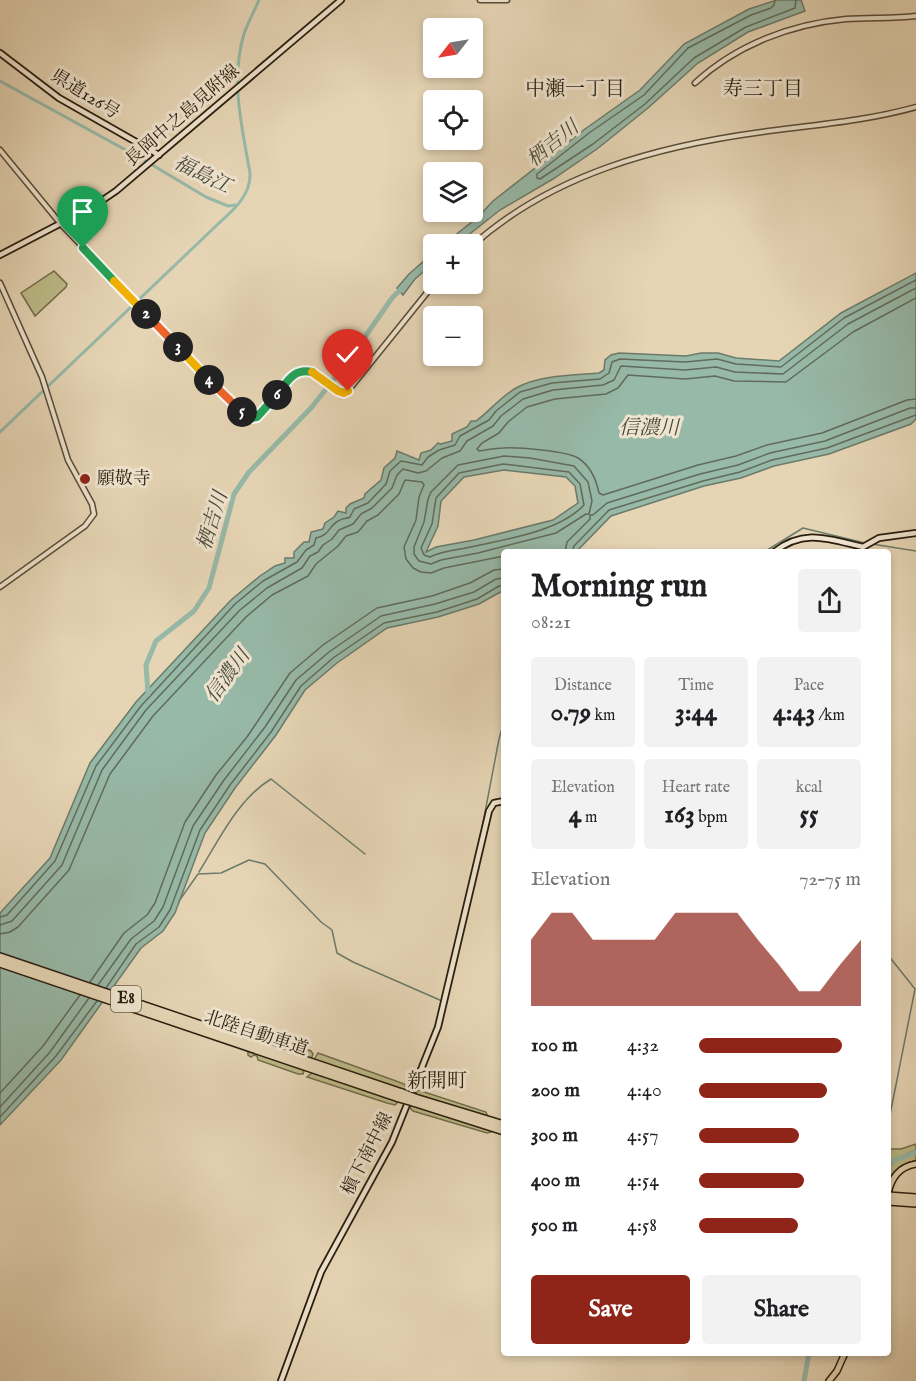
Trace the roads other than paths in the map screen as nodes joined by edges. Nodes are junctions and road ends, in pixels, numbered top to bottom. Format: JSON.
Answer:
{"nodes":[{"id":1,"x":340,"y":0,"type":"edge"},
{"id":2,"x":480,"y":0,"type":"edge"},
{"id":3,"x":507,"y":0,"type":"edge"},
{"id":4,"x":916,"y":16,"type":"edge"},
{"id":5,"x":0,"y":53,"type":"edge"},
{"id":6,"x":695,"y":83,"type":"dead end"},
{"id":7,"x":916,"y":107,"type":"edge"},
{"id":8,"x":0,"y":150,"type":"edge"},
{"id":9,"x":159,"y":155,"type":"junction"},
{"id":10,"x":60,"y":223,"type":"junction"},
{"id":11,"x":483,"y":237,"type":"edge"},
{"id":12,"x":0,"y":255,"type":"edge"},
{"id":13,"x":0,"y":283,"type":"edge"},
{"id":14,"x":426,"y":294,"type":"edge"},
{"id":15,"x":916,"y":533,"type":"edge"},
{"id":16,"x":778,"y":549,"type":"edge"},
{"id":17,"x":0,"y":587,"type":"edge"},
{"id":18,"x":501,"y":802,"type":"edge"},
{"id":19,"x":0,"y":957,"type":"edge"},
{"id":20,"x":0,"y":963,"type":"edge"},
{"id":21,"x":250,"y":1045,"type":"junction"},
{"id":22,"x":414,"y":1100,"type":"junction"},
{"id":23,"x":501,"y":1124,"type":"edge"},
{"id":24,"x":501,"y":1130,"type":"edge"},
{"id":25,"x":916,"y":1164,"type":"edge"},
{"id":26,"x":891,"y":1184,"type":"edge"},
{"id":27,"x":891,"y":1195,"type":"edge"},
{"id":28,"x":916,"y":1198,"type":"edge"},
{"id":29,"x":891,"y":1201,"type":"edge"},
{"id":30,"x":916,"y":1203,"type":"edge"},
{"id":31,"x":844,"y":1356,"type":"edge"},
{"id":32,"x":280,"y":1381,"type":"edge"},
{"id":33,"x":829,"y":1381,"type":"edge"}],
"edges":[{"from":1,"to":9,"type":"main road","name":"長岡中之島見附線"},
{"from":2,"to":3,"type":"street"},
{"from":4,"to":6,"type":"street"},
{"from":5,"to":9,"type":"main road","name":"県道126号"},
{"from":7,"to":11,"type":"street"},
{"from":8,"to":10,"type":"street"},
{"from":9,"to":10,"type":"main road","name":"長岡中之島見附線"},
{"from":10,"to":12,"type":"main road","name":"長岡中之島見附線"},
{"from":10,"to":14,"type":"street"},
{"from":13,"to":17,"type":"street"},
{"from":15,"to":16,"type":"main road"},
{"from":18,"to":32,"type":"main road","name":"槇下南中線"},
{"from":19,"to":21,"type":"highway","name":"北陸自動車道","number":"E8"},
{"from":20,"to":21,"type":"highway","name":"北陸自動車道","number":"E8"},
{"from":21,"to":22,"type":"highway","name":"北陸自動車道","number":"E8","bridge":true},
{"from":22,"to":23,"type":"highway","name":"北陸自動車道","number":"E8"},
{"from":22,"to":24,"type":"highway","name":"北陸自動車道","number":"E8"},
{"from":25,"to":26,"type":"main road"},
{"from":27,"to":28,"type":"highway"},
{"from":29,"to":30,"type":"highway"},
{"from":31,"to":33,"type":"main road"}]}
